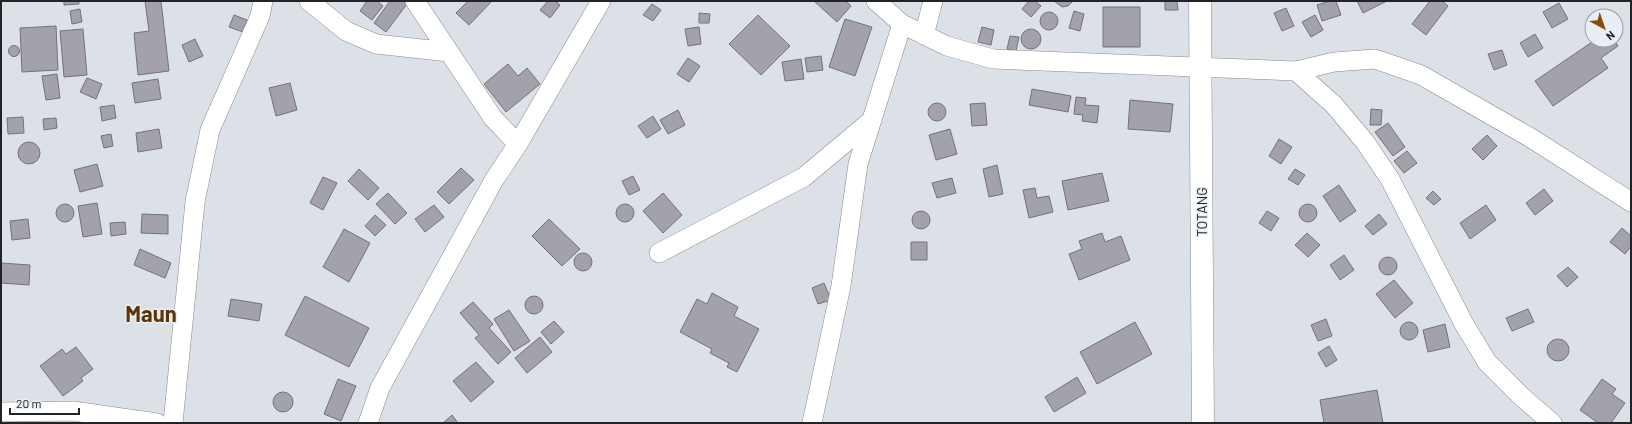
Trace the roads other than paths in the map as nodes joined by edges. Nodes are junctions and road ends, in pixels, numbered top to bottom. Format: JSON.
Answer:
{"nodes":[{"id":1,"x":263,"y":1,"type":"edge"},
{"id":2,"x":309,"y":1,"type":"edge"},
{"id":3,"x":415,"y":1,"type":"edge"},
{"id":4,"x":601,"y":1,"type":"edge"},
{"id":5,"x":876,"y":1,"type":"edge"},
{"id":6,"x":933,"y":1,"type":"edge"},
{"id":7,"x":1200,"y":1,"type":"edge"},
{"id":8,"x":902,"y":24,"type":"junction"},
{"id":9,"x":924,"y":35,"type":"junction"},
{"id":10,"x":449,"y":52,"type":"junction"},
{"id":11,"x":1201,"y":66,"type":"junction"},
{"id":12,"x":1296,"y":71,"type":"junction"},
{"id":13,"x":872,"y":120,"type":"junction"},
{"id":14,"x":518,"y":144,"type":"junction"},
{"id":15,"x":1631,"y":202,"type":"edge"},
{"id":16,"x":659,"y":253,"type":"dead end"},
{"id":17,"x":1,"y":412,"type":"edge"},
{"id":18,"x":157,"y":423,"type":"edge"},
{"id":19,"x":173,"y":423,"type":"edge"},
{"id":20,"x":368,"y":423,"type":"edge"},
{"id":21,"x":812,"y":423,"type":"edge"},
{"id":22,"x":1203,"y":423,"type":"edge"},
{"id":23,"x":1552,"y":423,"type":"edge"}],
"edges":[{"from":1,"to":19,"type":"street"},
{"from":2,"to":10,"type":"street"},
{"from":3,"to":10,"type":"street"},
{"from":4,"to":14,"type":"street"},
{"from":5,"to":8,"type":"street"},
{"from":6,"to":9,"type":"street"},
{"from":7,"to":11,"type":"street","name":"TOTANG"},
{"from":8,"to":9,"type":"street"},
{"from":8,"to":13,"type":"street"},
{"from":9,"to":11,"type":"street"},
{"from":10,"to":14,"type":"street"},
{"from":11,"to":12,"type":"street"},
{"from":11,"to":22,"type":"street","name":"TOTANG"},
{"from":12,"to":15,"type":"street"},
{"from":12,"to":23,"type":"street"},
{"from":13,"to":16,"type":"street"},
{"from":13,"to":21,"type":"street"},
{"from":14,"to":20,"type":"street"},
{"from":17,"to":18,"type":"street"}]}
